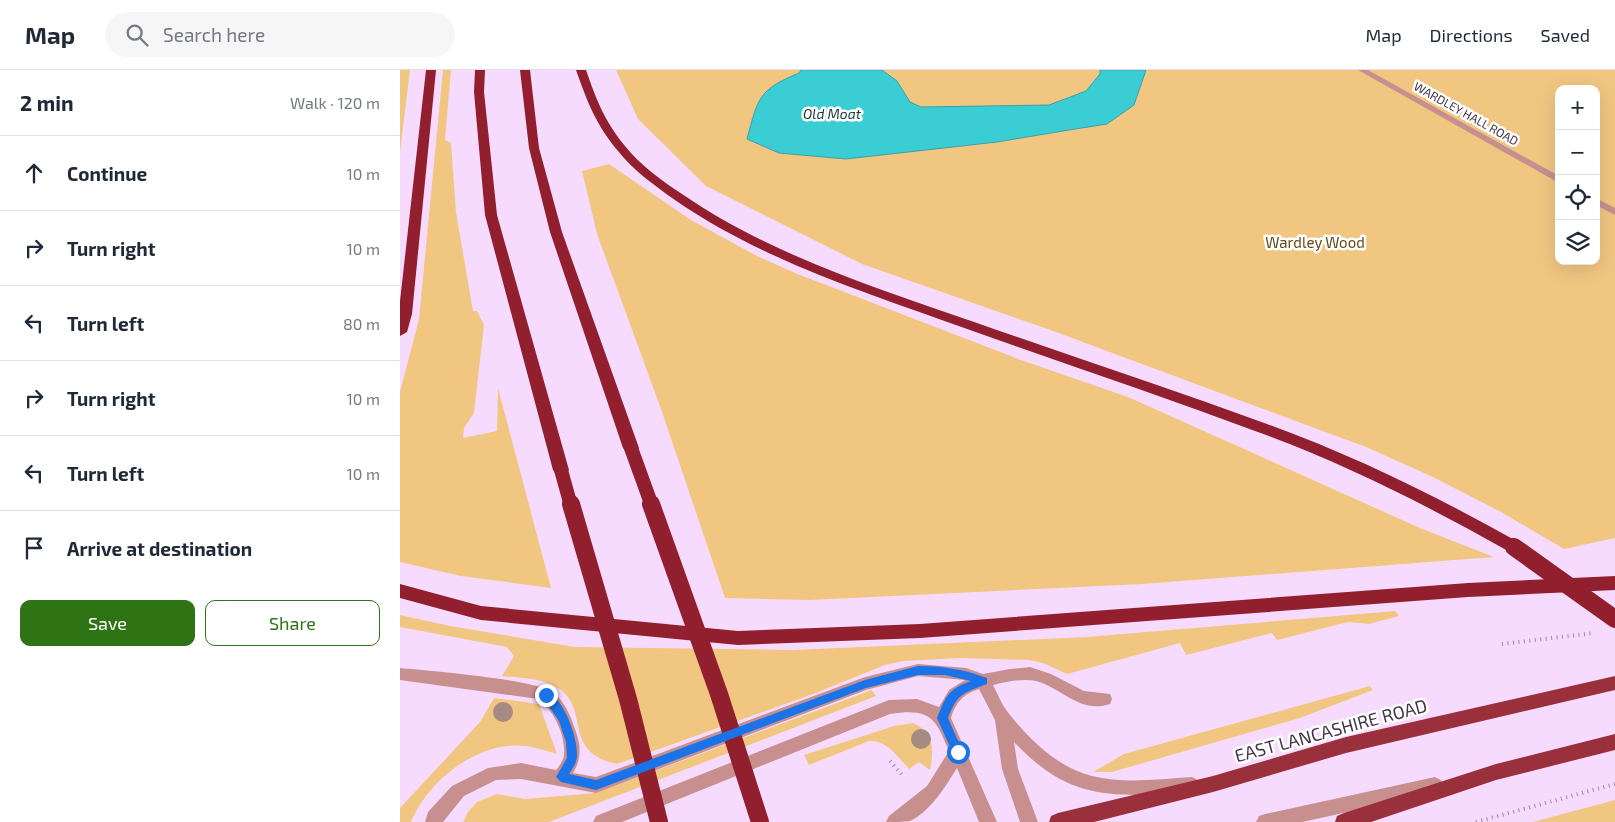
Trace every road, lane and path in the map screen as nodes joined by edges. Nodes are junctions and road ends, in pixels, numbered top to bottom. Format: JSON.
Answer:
{"nodes":[{"id":1,"x":431,"y":70,"type":"edge"},
{"id":2,"x":480,"y":70,"type":"edge"},
{"id":3,"x":526,"y":70,"type":"edge"},
{"id":4,"x":582,"y":70,"type":"edge"},
{"id":5,"x":1362,"y":70,"type":"edge"},
{"id":6,"x":1555,"y":178,"type":"edge"},
{"id":7,"x":1600,"y":203,"type":"edge"},
{"id":8,"x":1615,"y":212,"type":"edge"},
{"id":9,"x":400,"y":332,"type":"edge"},
{"id":10,"x":1615,"y":583,"type":"edge"},
{"id":11,"x":400,"y":591,"type":"edge"},
{"id":12,"x":1615,"y":619,"type":"edge"},
{"id":13,"x":1597,"y":632,"type":"dead end"},
{"id":14,"x":1502,"y":644,"type":"dead end"},
{"id":15,"x":400,"y":674,"type":"edge"},
{"id":16,"x":983,"y":681,"type":"junction"},
{"id":17,"x":1615,"y":683,"type":"edge"},
{"id":18,"x":1104,"y":700,"type":"dead end"},
{"id":19,"x":942,"y":718,"type":"junction"},
{"id":20,"x":1003,"y":719,"type":"junction"},
{"id":21,"x":1615,"y":742,"type":"edge"},
{"id":22,"x":958,"y":752,"type":"junction"},
{"id":23,"x":890,"y":761,"type":"dead end"},
{"id":24,"x":1496,"y":772,"type":"junction"},
{"id":25,"x":902,"y":775,"type":"dead end"},
{"id":26,"x":561,"y":777,"type":"junction"},
{"id":27,"x":1214,"y":784,"type":"junction"},
{"id":28,"x":1615,"y":784,"type":"edge"},
{"id":29,"x":434,"y":822,"type":"edge"},
{"id":30,"x":602,"y":822,"type":"edge"},
{"id":31,"x":659,"y":822,"type":"edge"},
{"id":32,"x":760,"y":822,"type":"edge"},
{"id":33,"x":895,"y":822,"type":"edge"},
{"id":34,"x":988,"y":822,"type":"edge"},
{"id":35,"x":1029,"y":822,"type":"edge"},
{"id":36,"x":1058,"y":822,"type":"edge"},
{"id":37,"x":1265,"y":822,"type":"edge"},
{"id":38,"x":1344,"y":822,"type":"edge"},
{"id":39,"x":1476,"y":822,"type":"edge"}],
"edges":[{"from":1,"to":9,"type":"highway"},
{"from":2,"to":31,"type":"highway","bridge":true},
{"from":3,"to":32,"type":"highway","bridge":true},
{"from":4,"to":12,"type":"highway","bridge":true},
{"from":5,"to":6,"type":"lane","name":"WARDLEY HALL ROAD"},
{"from":7,"to":8,"type":"lane"},
{"from":10,"to":11,"type":"highway"},
{"from":13,"to":14,"type":"path"},
{"from":15,"to":26,"type":"lane"},
{"from":16,"to":18,"type":"lane"},
{"from":16,"to":19,"type":"lane"},
{"from":16,"to":20,"type":"lane"},
{"from":16,"to":26,"type":"lane"},
{"from":17,"to":27,"type":"highway","name":"EAST LANCASHIRE ROAD"},
{"from":19,"to":22,"type":"lane"},
{"from":19,"to":30,"type":"lane"},
{"from":20,"to":27,"type":"lane"},
{"from":20,"to":35,"type":"lane"},
{"from":21,"to":24,"type":"highway"},
{"from":22,"to":33,"type":"lane"},
{"from":22,"to":34,"type":"lane"},
{"from":23,"to":25,"type":"path"},
{"from":24,"to":37,"type":"lane"},
{"from":24,"to":38,"type":"highway"},
{"from":26,"to":29,"type":"lane"},
{"from":27,"to":36,"type":"highway","name":"EAST LANCASHIRE ROAD"},
{"from":28,"to":39,"type":"path"}]}
